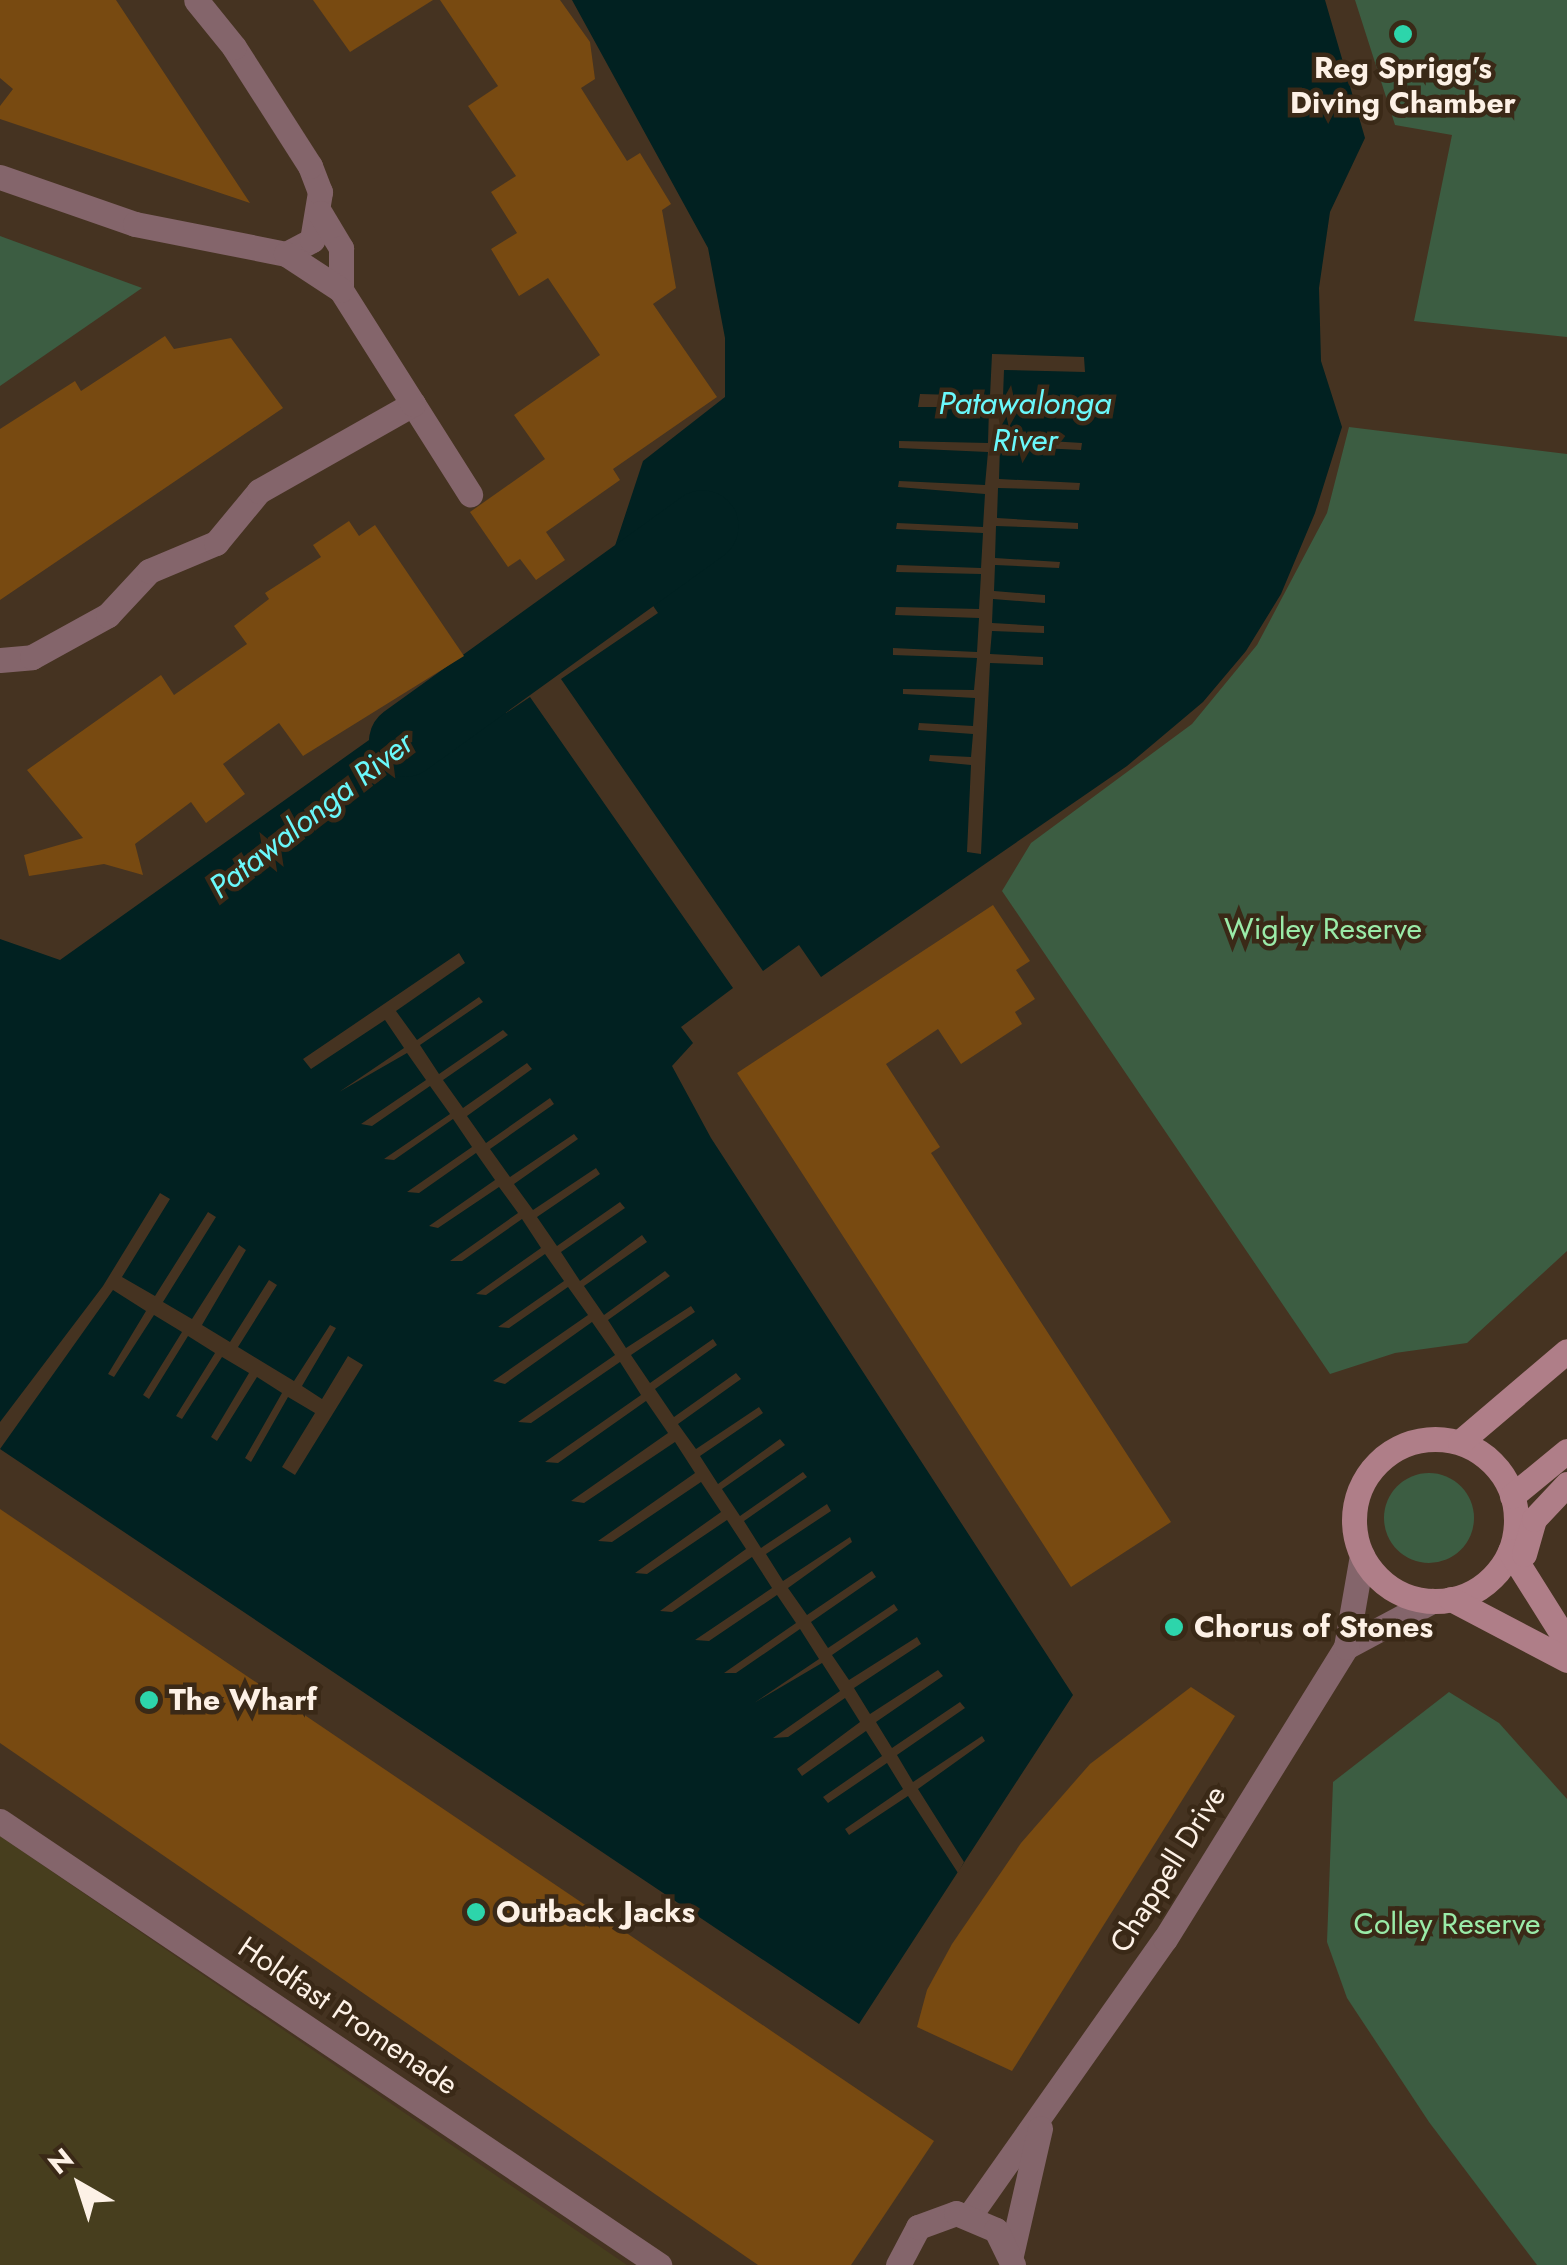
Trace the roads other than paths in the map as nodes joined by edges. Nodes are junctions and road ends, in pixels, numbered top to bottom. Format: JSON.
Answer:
{"nodes":[{"id":1,"x":196,"y":0,"type":"edge"},
{"id":2,"x":0,"y":177,"type":"edge"},
{"id":3,"x":320,"y":214,"type":"junction"},
{"id":4,"x":286,"y":254,"type":"junction"},
{"id":5,"x":340,"y":290,"type":"junction"},
{"id":6,"x":413,"y":404,"type":"junction"},
{"id":7,"x":470,"y":494,"type":"dead end"},
{"id":8,"x":0,"y":660,"type":"edge"},
{"id":9,"x":1567,"y":1351,"type":"edge"},
{"id":10,"x":1460,"y":1442,"type":"junction"},
{"id":11,"x":1567,"y":1451,"type":"edge"},
{"id":12,"x":1567,"y":1484,"type":"edge"},
{"id":13,"x":1512,"y":1496,"type":"junction"},
{"id":14,"x":1362,"y":1556,"type":"junction"},
{"id":15,"x":1514,"y":1560,"type":"junction"},
{"id":16,"x":1442,"y":1600,"type":"junction"},
{"id":17,"x":1567,"y":1642,"type":"edge"},
{"id":18,"x":1346,"y":1646,"type":"junction"},
{"id":19,"x":1567,"y":1660,"type":"edge"},
{"id":20,"x":0,"y":1821,"type":"edge"},
{"id":21,"x":1041,"y":2123,"type":"junction"},
{"id":22,"x":970,"y":2215,"type":"junction"},
{"id":23,"x":1012,"y":2260,"type":"edge"},
{"id":24,"x":659,"y":2265,"type":"edge"},
{"id":25,"x":898,"y":2265,"type":"edge"}],
"edges":[{"from":1,"to":3,"type":"street"},
{"from":2,"to":4,"type":"street"},
{"from":3,"to":4,"type":"street"},
{"from":3,"to":5,"type":"street"},
{"from":4,"to":5,"type":"street"},
{"from":5,"to":6,"type":"street"},
{"from":6,"to":7,"type":"street"},
{"from":6,"to":8,"type":"street"},
{"from":9,"to":10,"type":"street"},
{"from":10,"to":13,"type":"street"},
{"from":10,"to":14,"type":"street"},
{"from":11,"to":13,"type":"street"},
{"from":12,"to":15,"type":"street"},
{"from":13,"to":15,"type":"street"},
{"from":14,"to":16,"type":"street"},
{"from":14,"to":18,"type":"street","name":"Chappell Drive"},
{"from":15,"to":16,"type":"street"},
{"from":15,"to":17,"type":"street"},
{"from":16,"to":18,"type":"street"},
{"from":16,"to":19,"type":"street"},
{"from":18,"to":21,"type":"street","name":"Chappell Drive"},
{"from":20,"to":24,"type":"street","name":"Holdfast Promenade"},
{"from":21,"to":22,"type":"street","name":"Chappell Drive"},
{"from":21,"to":23,"type":"street","name":"Chappell Drive"},
{"from":22,"to":23,"type":"street"},
{"from":22,"to":25,"type":"street"}]}
